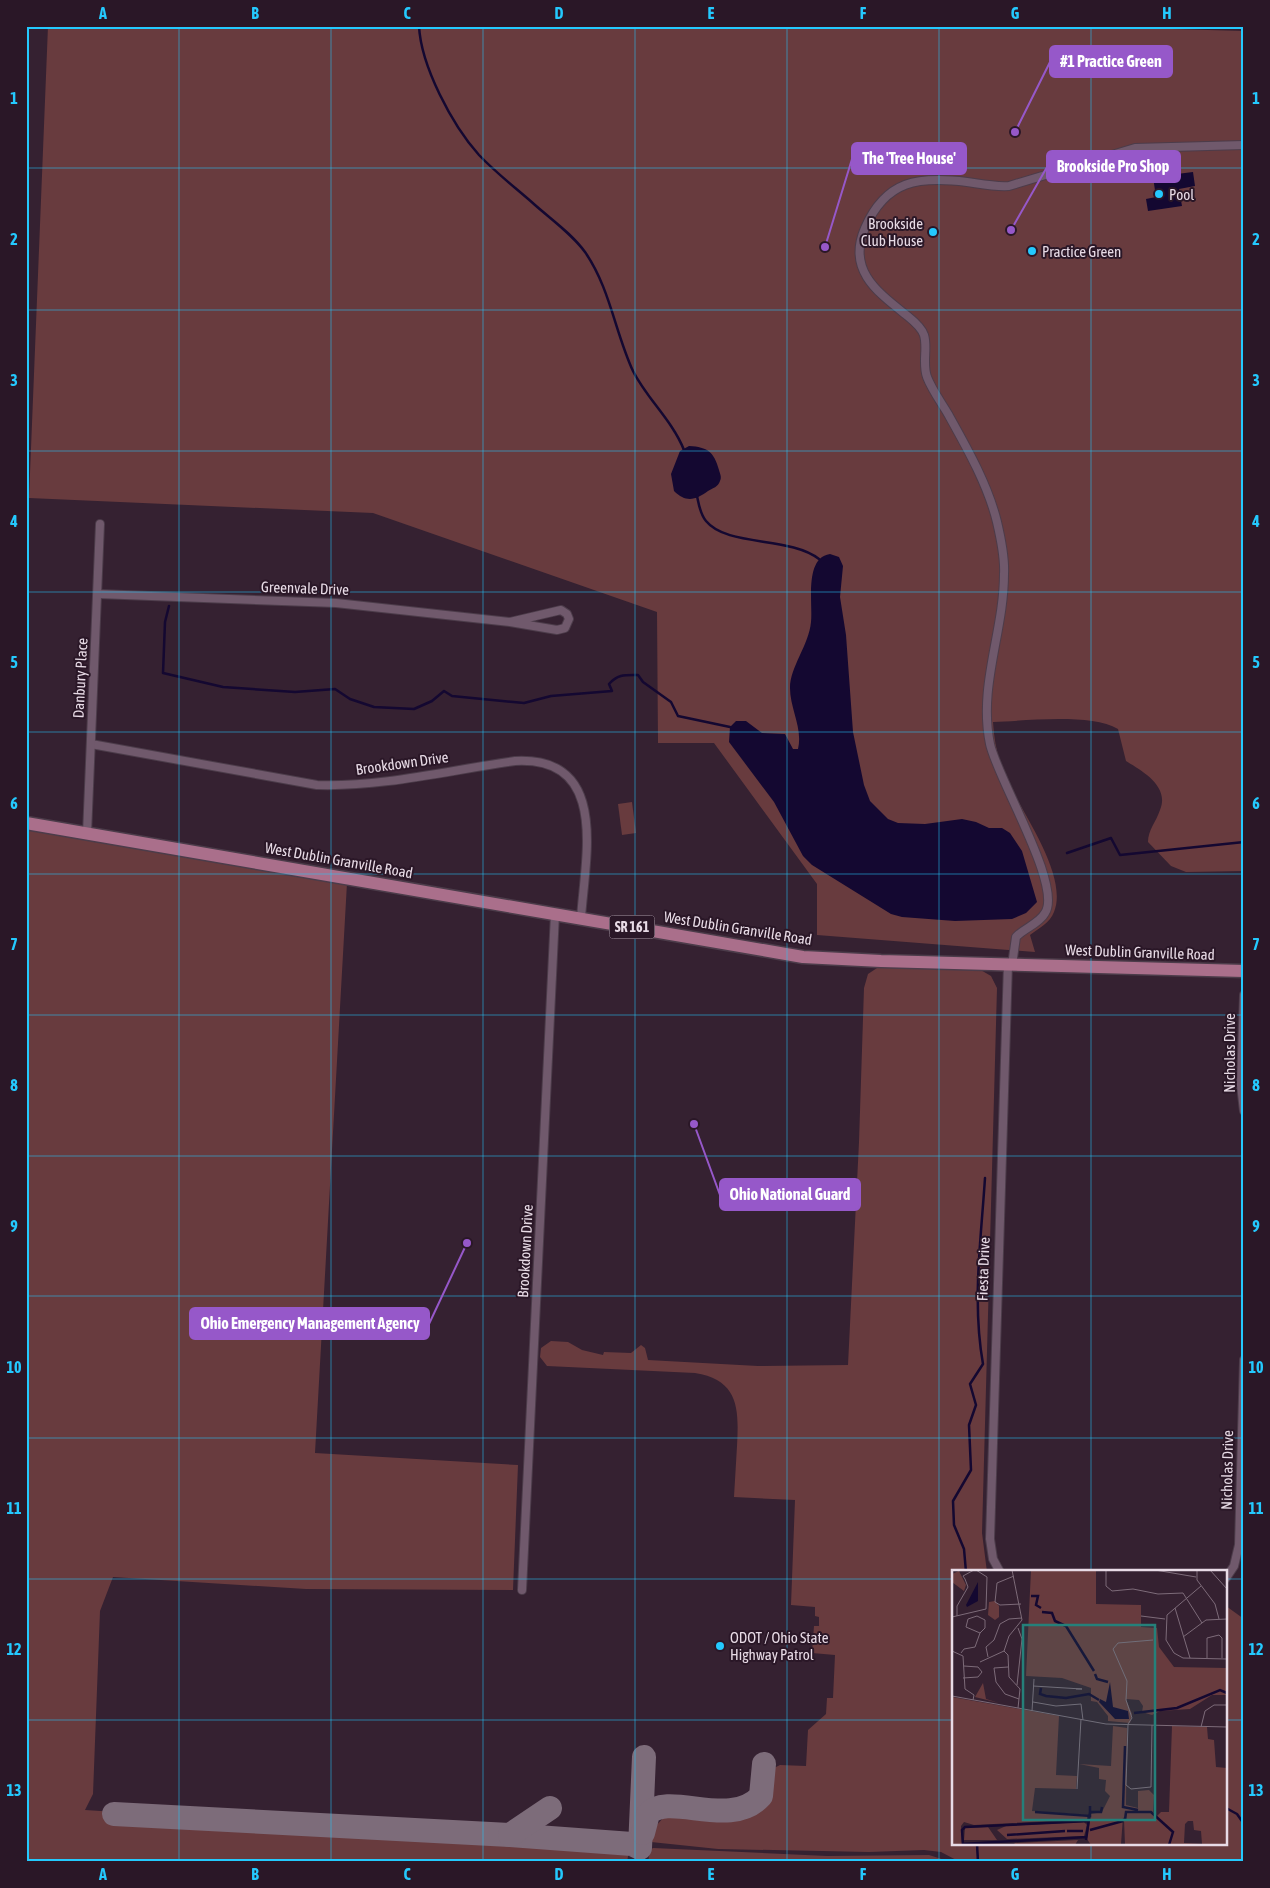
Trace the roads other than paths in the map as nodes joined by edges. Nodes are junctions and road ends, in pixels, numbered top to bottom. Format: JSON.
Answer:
{"nodes":[{"id":1,"x":1244,"y":145,"type":"edge"},
{"id":2,"x":100,"y":524,"type":"dead end"},
{"id":3,"x":98,"y":594,"type":"junction"},
{"id":4,"x":510,"y":622,"type":"junction"},
{"id":5,"x":91,"y":744,"type":"junction"},
{"id":6,"x":26,"y":823,"type":"edge"},
{"id":7,"x":88,"y":834,"type":"junction"},
{"id":8,"x":555,"y":914,"type":"junction"},
{"id":9,"x":581,"y":918,"type":"junction"},
{"id":10,"x":1010,"y":964,"type":"junction"},
{"id":11,"x":1244,"y":971,"type":"edge"},
{"id":12,"x":1244,"y":995,"type":"edge"},
{"id":13,"x":1244,"y":1111,"type":"edge"},
{"id":14,"x":1244,"y":1360,"type":"edge"},
{"id":15,"x":999,"y":1570,"type":"edge"},
{"id":16,"x":1228,"y":1575,"type":"edge"},
{"id":17,"x":522,"y":1590,"type":"dead end"}],
"edges":[{"from":1,"to":10,"type":"street","name":"Fiesta Drive"},
{"from":2,"to":3,"type":"street","name":"Danbury Place"},
{"from":3,"to":4,"type":"street","name":"Greenvale Drive"},
{"from":3,"to":5,"type":"street","name":"Danbury Place"},
{"from":4,"to":4,"type":"street","name":"Greenvale Drive"},
{"from":5,"to":7,"type":"street","name":"Danbury Place"},
{"from":5,"to":9,"type":"street","name":"Brookdown Drive"},
{"from":6,"to":7,"type":"main road","name":"West Dublin Granville Road","number":"SR 161"},
{"from":7,"to":8,"type":"main road","name":"West Dublin Granville Road","number":"SR 161"},
{"from":8,"to":9,"type":"main road","name":"West Dublin Granville Road","number":"SR 161"},
{"from":8,"to":17,"type":"street","name":"Brookdown Drive"},
{"from":9,"to":10,"type":"main road","name":"West Dublin Granville Road","number":"SR 161"},
{"from":10,"to":11,"type":"main road","name":"West Dublin Granville Road","number":"SR 161"},
{"from":10,"to":15,"type":"street","name":"Fiesta Drive"},
{"from":12,"to":13,"type":"street","name":"Nicholas Drive"},
{"from":14,"to":16,"type":"street","name":"Nicholas Drive"}]}
